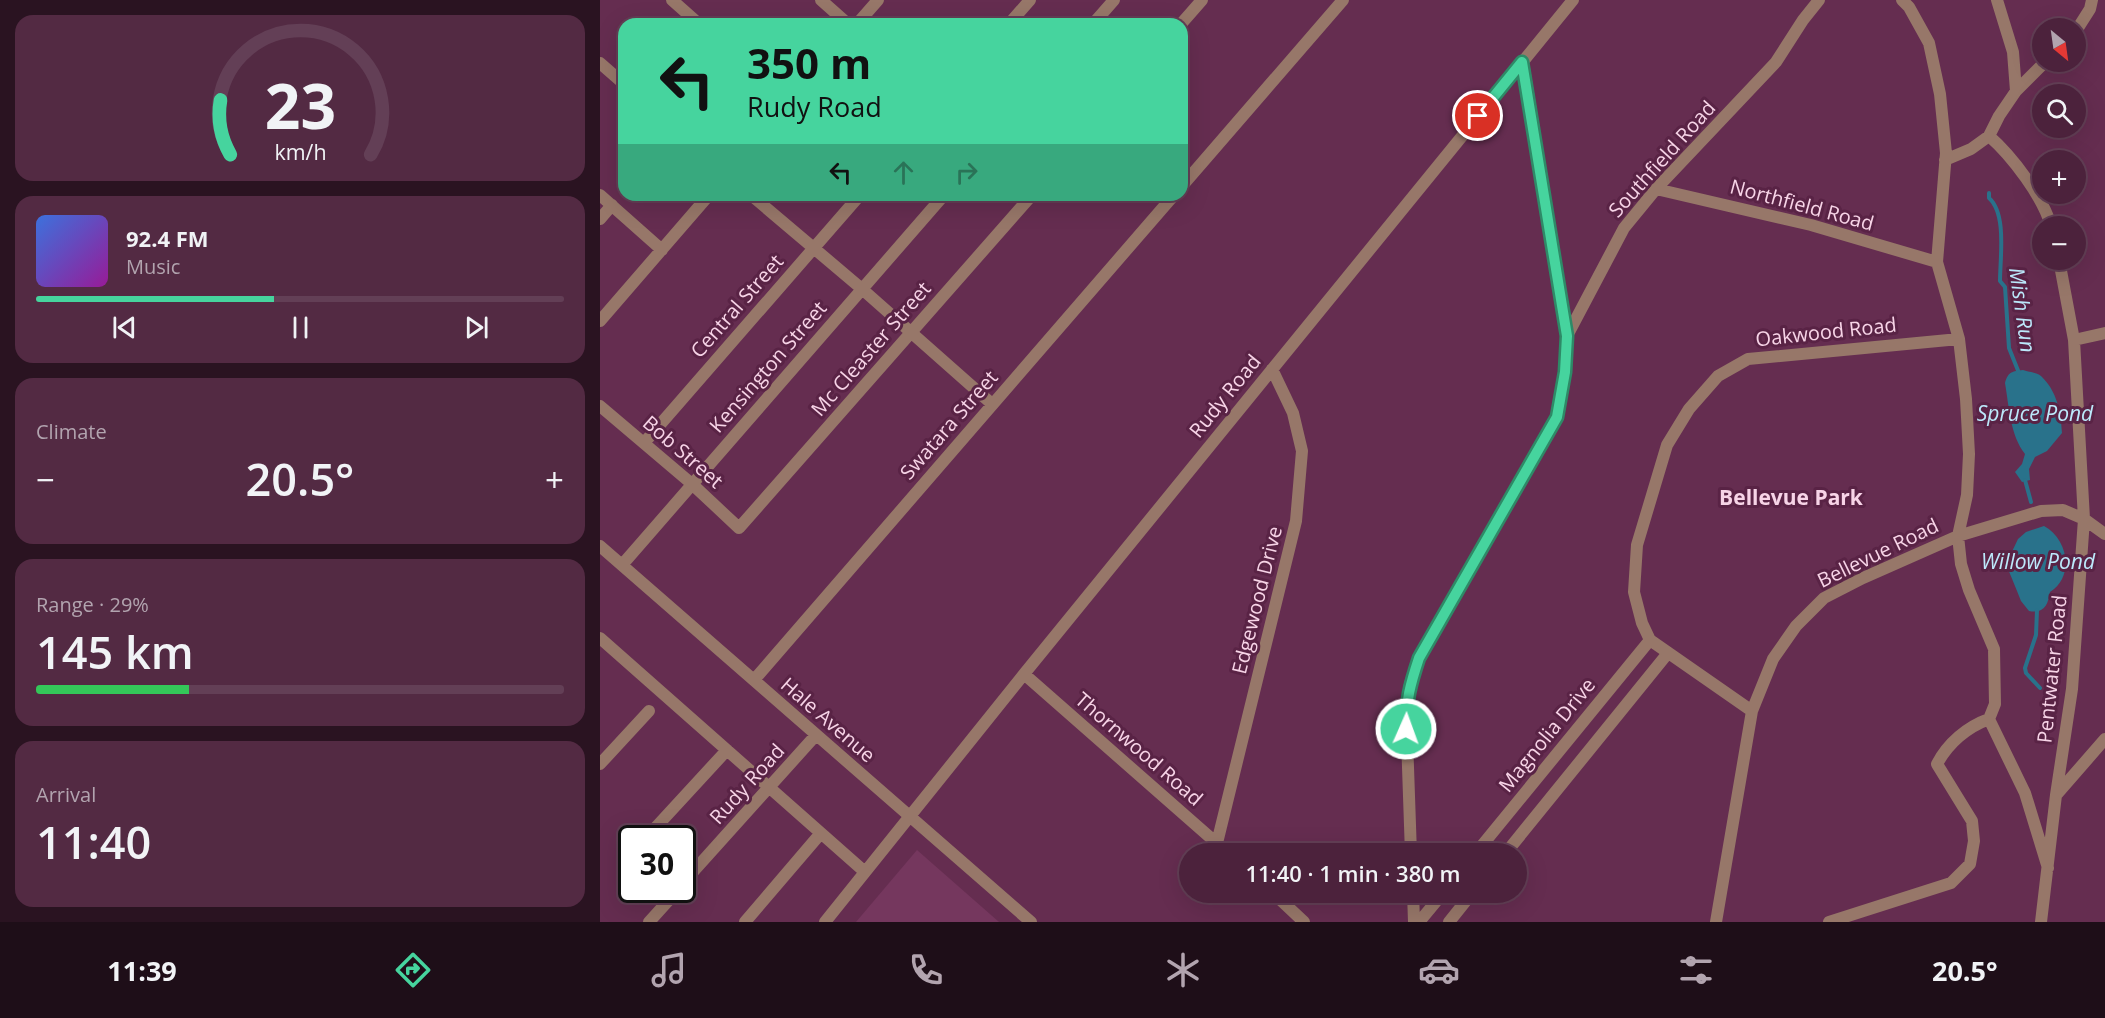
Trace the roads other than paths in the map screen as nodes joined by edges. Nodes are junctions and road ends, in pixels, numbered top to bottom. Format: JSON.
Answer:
{"nodes":[{"id":1,"x":672,"y":0,"type":"edge"},
{"id":2,"x":821,"y":0,"type":"edge"},
{"id":3,"x":878,"y":0,"type":"edge"},
{"id":4,"x":1030,"y":0,"type":"edge"},
{"id":5,"x":1114,"y":0,"type":"edge"},
{"id":6,"x":1202,"y":0,"type":"edge"},
{"id":7,"x":1343,"y":0,"type":"edge"},
{"id":8,"x":1573,"y":0,"type":"edge"},
{"id":9,"x":1819,"y":0,"type":"edge"},
{"id":10,"x":1902,"y":0,"type":"edge"},
{"id":11,"x":1997,"y":0,"type":"edge"},
{"id":12,"x":2092,"y":0,"type":"edge"},
{"id":13,"x":692,"y":18,"type":"edge"},
{"id":14,"x":841,"y":18,"type":"edge"},
{"id":15,"x":862,"y":18,"type":"edge"},
{"id":16,"x":1014,"y":18,"type":"edge"},
{"id":17,"x":1098,"y":18,"type":"edge"},
{"id":18,"x":1186,"y":18,"type":"edge"},
{"id":19,"x":2084,"y":18,"type":"edge"},
{"id":20,"x":1522,"y":62,"type":"junction"},
{"id":21,"x":600,"y":63,"type":"edge"},
{"id":22,"x":2036,"y":72,"type":"edge"},
{"id":23,"x":618,"y":79,"type":"edge"},
{"id":24,"x":2016,"y":91,"type":"junction"},
{"id":25,"x":1989,"y":136,"type":"junction"},
{"id":26,"x":1945,"y":160,"type":"junction"},
{"id":27,"x":1188,"y":179,"type":"edge"},
{"id":28,"x":1656,"y":189,"type":"junction"},
{"id":29,"x":600,"y":195,"type":"edge"},
{"id":30,"x":704,"y":201,"type":"edge"},
{"id":31,"x":758,"y":201,"type":"edge"},
{"id":32,"x":855,"y":201,"type":"edge"},
{"id":33,"x":939,"y":201,"type":"edge"},
{"id":34,"x":1027,"y":201,"type":"edge"},
{"id":35,"x":1169,"y":201,"type":"edge"},
{"id":36,"x":612,"y":206,"type":"junction"},
{"id":37,"x":2046,"y":216,"type":"edge"},
{"id":38,"x":600,"y":219,"type":"edge"},
{"id":39,"x":813,"y":248,"type":"junction"},
{"id":40,"x":662,"y":250,"type":"junction"},
{"id":41,"x":1937,"y":262,"type":"junction"},
{"id":42,"x":2061,"y":270,"type":"edge"},
{"id":43,"x":862,"y":289,"type":"junction"},
{"id":44,"x":600,"y":321,"type":"edge"},
{"id":45,"x":912,"y":332,"type":"junction"},
{"id":46,"x":2105,"y":333,"type":"edge"},
{"id":47,"x":1567,"y":336,"type":"junction"},
{"id":48,"x":1959,"y":339,"type":"junction"},
{"id":49,"x":2074,"y":340,"type":"junction"},
{"id":50,"x":1272,"y":369,"type":"junction"},
{"id":51,"x":992,"y":404,"type":"junction"},
{"id":52,"x":600,"y":406,"type":"edge"},
{"id":53,"x":644,"y":443,"type":"junction"},
{"id":54,"x":692,"y":484,"type":"junction"},
{"id":55,"x":2084,"y":519,"type":"junction"},
{"id":56,"x":739,"y":528,"type":"joint"},
{"id":57,"x":2105,"y":534,"type":"edge"},
{"id":58,"x":1958,"y":536,"type":"junction"},
{"id":59,"x":600,"y":546,"type":"edge"},
{"id":60,"x":622,"y":565,"type":"junction"},
{"id":61,"x":600,"y":638,"type":"edge"},
{"id":62,"x":1650,"y":640,"type":"junction"},
{"id":63,"x":1668,"y":653,"type":"junction"},
{"id":64,"x":1024,"y":674,"type":"junction"},
{"id":65,"x":754,"y":680,"type":"junction"},
{"id":66,"x":649,"y":711,"type":"dead end"},
{"id":67,"x":1752,"y":711,"type":"junction"},
{"id":68,"x":1989,"y":719,"type":"junction"},
{"id":69,"x":816,"y":735,"type":"junction"},
{"id":70,"x":2105,"y":739,"type":"edge"},
{"id":71,"x":727,"y":750,"type":"junction"},
{"id":72,"x":600,"y":764,"type":"edge"},
{"id":73,"x":770,"y":788,"type":"junction"},
{"id":74,"x":2056,"y":795,"type":"junction"},
{"id":75,"x":910,"y":817,"type":"junction"},
{"id":76,"x":658,"y":825,"type":"edge"},
{"id":77,"x":821,"y":833,"type":"junction"},
{"id":78,"x":1217,"y":843,"type":"joint"},
{"id":79,"x":1411,"y":843,"type":"edge"},
{"id":80,"x":1484,"y":843,"type":"edge"},
{"id":81,"x":1514,"y":843,"type":"edge"},
{"id":82,"x":2048,"y":868,"type":"junction"},
{"id":83,"x":696,"y":870,"type":"edge"},
{"id":84,"x":865,"y":872,"type":"junction"},
{"id":85,"x":666,"y":903,"type":"edge"},
{"id":86,"x":1284,"y":903,"type":"edge"},
{"id":87,"x":1413,"y":903,"type":"edge"},
{"id":88,"x":1435,"y":903,"type":"edge"},
{"id":89,"x":1464,"y":903,"type":"edge"},
{"id":90,"x":649,"y":922,"type":"edge"},
{"id":91,"x":745,"y":922,"type":"edge"},
{"id":92,"x":825,"y":922,"type":"edge"},
{"id":93,"x":1030,"y":922,"type":"edge"},
{"id":94,"x":1304,"y":922,"type":"edge"},
{"id":95,"x":1414,"y":922,"type":"edge"},
{"id":96,"x":1419,"y":922,"type":"edge"},
{"id":97,"x":1449,"y":922,"type":"edge"},
{"id":98,"x":1716,"y":922,"type":"edge"},
{"id":99,"x":1829,"y":922,"type":"edge"},
{"id":100,"x":2041,"y":922,"type":"edge"}],
"edges":[{"from":1,"to":13,"type":"street"},
{"from":2,"to":14,"type":"street"},
{"from":3,"to":15,"type":"street"},
{"from":4,"to":16,"type":"street"},
{"from":5,"to":17,"type":"street"},
{"from":6,"to":18,"type":"street"},
{"from":7,"to":27,"type":"street"},
{"from":8,"to":20,"type":"street","name":"Rudy Road"},
{"from":9,"to":28,"type":"street","name":"Southfield Road"},
{"from":10,"to":26,"type":"street"},
{"from":11,"to":24,"type":"street"},
{"from":12,"to":19,"type":"street"},
{"from":20,"to":47,"type":"street"},
{"from":20,"to":50,"type":"street","name":"Rudy Road"},
{"from":21,"to":23,"type":"street"},
{"from":22,"to":24,"type":"street"},
{"from":24,"to":25,"type":"street"},
{"from":25,"to":26,"type":"street"},
{"from":25,"to":37,"type":"street"},
{"from":26,"to":41,"type":"street"},
{"from":28,"to":41,"type":"street","name":"Northfield Road"},
{"from":28,"to":47,"type":"street","name":"Southfield Road"},
{"from":29,"to":36,"type":"street"},
{"from":30,"to":40,"type":"street"},
{"from":31,"to":39,"type":"street"},
{"from":32,"to":39,"type":"street","name":"Central Street"},
{"from":33,"to":43,"type":"street","name":"Kensington Street"},
{"from":34,"to":45,"type":"street","name":"Mc Cleaster Street"},
{"from":35,"to":51,"type":"street","name":"Swatara Street"},
{"from":36,"to":38,"type":"street"},
{"from":36,"to":40,"type":"street"},
{"from":39,"to":43,"type":"street"},
{"from":39,"to":53,"type":"street","name":"Central Street"},
{"from":40,"to":44,"type":"street"},
{"from":41,"to":48,"type":"street"},
{"from":42,"to":49,"type":"street","name":"Pentwater Road"},
{"from":43,"to":45,"type":"street"},
{"from":43,"to":54,"type":"street","name":"Kensington Street"},
{"from":45,"to":51,"type":"street"},
{"from":45,"to":56,"type":"street","name":"Mc Cleaster Street"},
{"from":46,"to":49,"type":"street"},
{"from":47,"to":79,"type":"street"},
{"from":48,"to":58,"type":"street"},
{"from":48,"to":62,"type":"street","name":"Oakwood Road"},
{"from":49,"to":55,"type":"street","name":"Pentwater Road"},
{"from":50,"to":64,"type":"street","name":"Rudy Road"},
{"from":50,"to":78,"type":"street","name":"Edgewood Drive"},
{"from":51,"to":65,"type":"street","name":"Swatara Street"},
{"from":52,"to":53,"type":"street","name":"Bob Street"},
{"from":53,"to":54,"type":"street","name":"Bob Street"},
{"from":54,"to":56,"type":"street","name":"Bob Street"},
{"from":54,"to":60,"type":"street","name":"Kensington Street"},
{"from":55,"to":57,"type":"street","name":"Bellevue Road"},
{"from":55,"to":58,"type":"street","name":"Bellevue Road"},
{"from":55,"to":74,"type":"street","name":"Pentwater Road"},
{"from":58,"to":67,"type":"street","name":"Bellevue Road"},
{"from":58,"to":68,"type":"street"},
{"from":59,"to":60,"type":"street","name":"Hale Avenue"},
{"from":60,"to":65,"type":"street","name":"Hale Avenue"},
{"from":61,"to":71,"type":"street"},
{"from":62,"to":63,"type":"street"},
{"from":62,"to":80,"type":"street","name":"Magnolia Drive"},
{"from":63,"to":67,"type":"street"},
{"from":63,"to":81,"type":"street"},
{"from":64,"to":75,"type":"street","name":"Rudy Road"},
{"from":64,"to":78,"type":"street","name":"Thornwood Road"},
{"from":65,"to":69,"type":"street","name":"Hale Avenue"},
{"from":66,"to":72,"type":"street"},
{"from":67,"to":98,"type":"street","name":"Bellevue Road"},
{"from":68,"to":82,"type":"street"},
{"from":68,"to":99,"type":"street"},
{"from":69,"to":73,"type":"street","name":"Rudy Road"},
{"from":69,"to":75,"type":"street","name":"Hale Avenue"},
{"from":70,"to":74,"type":"street"},
{"from":71,"to":73,"type":"street"},
{"from":71,"to":76,"type":"street"},
{"from":73,"to":77,"type":"street"},
{"from":73,"to":83,"type":"street","name":"Rudy Road"},
{"from":74,"to":82,"type":"street","name":"Pentwater Road"},
{"from":75,"to":84,"type":"street","name":"Rudy Road"},
{"from":75,"to":93,"type":"street","name":"Hale Avenue"},
{"from":77,"to":84,"type":"street"},
{"from":77,"to":91,"type":"street"},
{"from":82,"to":100,"type":"street","name":"Pentwater Road"},
{"from":84,"to":92,"type":"street","name":"Rudy Road"},
{"from":85,"to":90,"type":"street"},
{"from":86,"to":94,"type":"street"},
{"from":87,"to":95,"type":"street"},
{"from":88,"to":96,"type":"street"},
{"from":89,"to":97,"type":"street"}]}
